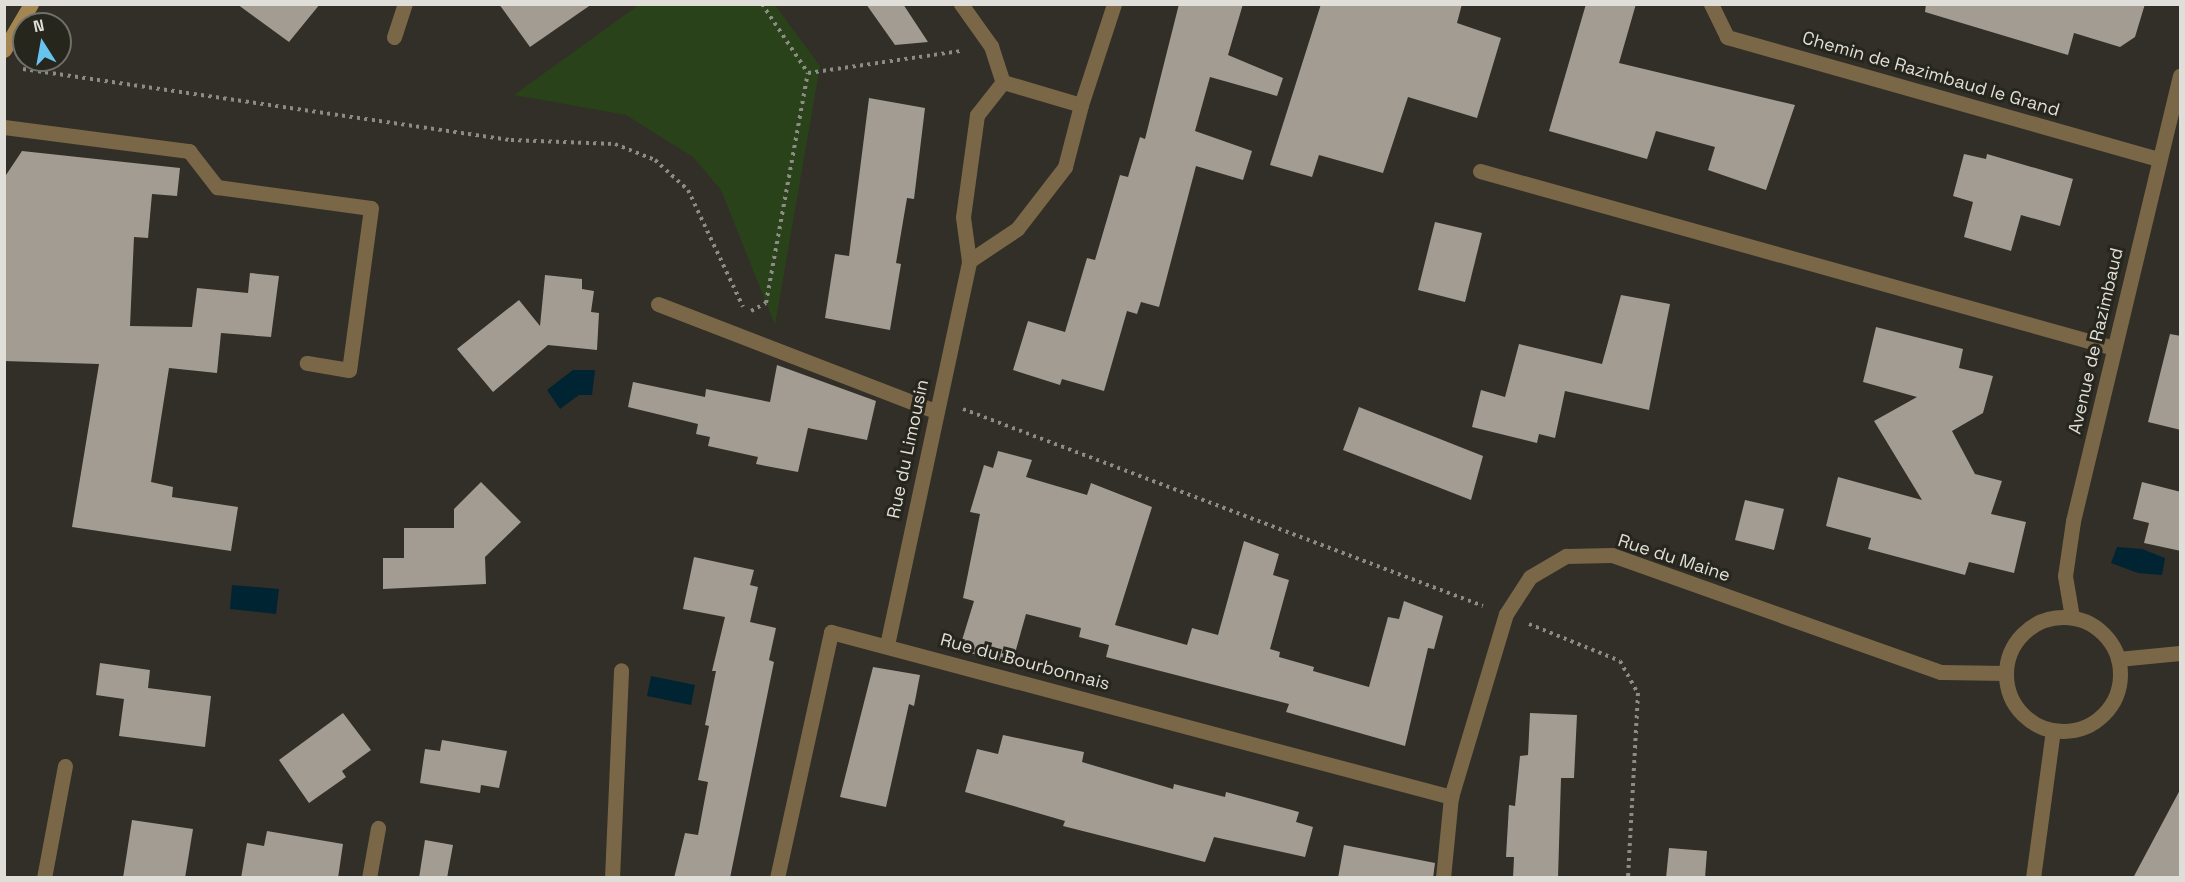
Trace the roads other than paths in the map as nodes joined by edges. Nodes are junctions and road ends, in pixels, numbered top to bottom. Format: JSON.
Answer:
{"nodes":[{"id":1,"x":31,"y":4,"type":"edge"},
{"id":2,"x":405,"y":4,"type":"edge"},
{"id":3,"x":961,"y":4,"type":"edge"},
{"id":4,"x":1114,"y":4,"type":"edge"},
{"id":5,"x":1712,"y":4,"type":"edge"},
{"id":6,"x":394,"y":37,"type":"dead end"},
{"id":7,"x":4,"y":50,"type":"edge"},
{"id":8,"x":2181,"y":76,"type":"edge"},
{"id":9,"x":1003,"y":82,"type":"junction"},
{"id":10,"x":1081,"y":105,"type":"junction"},
{"id":11,"x":4,"y":127,"type":"edge"},
{"id":12,"x":2159,"y":159,"type":"junction"},
{"id":13,"x":1480,"y":171,"type":"dead end"},
{"id":14,"x":969,"y":261,"type":"junction"},
{"id":15,"x":658,"y":304,"type":"dead end"},
{"id":16,"x":2114,"y":348,"type":"junction"},
{"id":17,"x":307,"y":363,"type":"dead end"},
{"id":18,"x":935,"y":411,"type":"junction"},
{"id":19,"x":2072,"y":617,"type":"junction"},
{"id":20,"x":886,"y":645,"type":"junction"},
{"id":21,"x":2181,"y":653,"type":"edge"},
{"id":22,"x":2118,"y":659,"type":"junction"},
{"id":23,"x":621,"y":670,"type":"dead end"},
{"id":24,"x":2006,"y":673,"type":"junction"},
{"id":25,"x":2053,"y":730,"type":"junction"},
{"id":26,"x":65,"y":766,"type":"dead end"},
{"id":27,"x":1452,"y":797,"type":"junction"},
{"id":28,"x":378,"y":828,"type":"dead end"},
{"id":29,"x":44,"y":878,"type":"edge"},
{"id":30,"x":369,"y":878,"type":"edge"},
{"id":31,"x":612,"y":878,"type":"edge"},
{"id":32,"x":777,"y":878,"type":"edge"},
{"id":33,"x":1443,"y":878,"type":"edge"},
{"id":34,"x":2033,"y":878,"type":"edge"}],
"edges":[{"from":1,"to":7,"type":"main road"},
{"from":2,"to":6,"type":"street"},
{"from":3,"to":9,"type":"street"},
{"from":4,"to":10,"type":"street"},
{"from":5,"to":12,"type":"street","name":"Chemin de Razimbaud le Grand"},
{"from":8,"to":12,"type":"street","name":"Avenue de Razimbaud"},
{"from":9,"to":10,"type":"street"},
{"from":9,"to":14,"type":"street","name":"Rue du Limousin"},
{"from":10,"to":14,"type":"street"},
{"from":11,"to":17,"type":"street"},
{"from":12,"to":16,"type":"street","name":"Avenue de Razimbaud"},
{"from":13,"to":16,"type":"street"},
{"from":14,"to":18,"type":"street","name":"Rue du Limousin"},
{"from":15,"to":18,"type":"street"},
{"from":16,"to":19,"type":"street","name":"Avenue de Razimbaud"},
{"from":18,"to":20,"type":"street","name":"Rue du Limousin"},
{"from":19,"to":22,"type":"street"},
{"from":19,"to":24,"type":"street"},
{"from":20,"to":27,"type":"street","name":"Rue du Bourbonnais"},
{"from":20,"to":32,"type":"street","name":"Rue du Bourbonnais"},
{"from":21,"to":22,"type":"street"},
{"from":22,"to":25,"type":"street"},
{"from":23,"to":31,"type":"street"},
{"from":24,"to":25,"type":"street"},
{"from":24,"to":27,"type":"street","name":"Rue du Maine"},
{"from":25,"to":34,"type":"street"},
{"from":26,"to":29,"type":"street"},
{"from":27,"to":33,"type":"street","name":"Rue du Maine"},
{"from":28,"to":30,"type":"street"}]}
